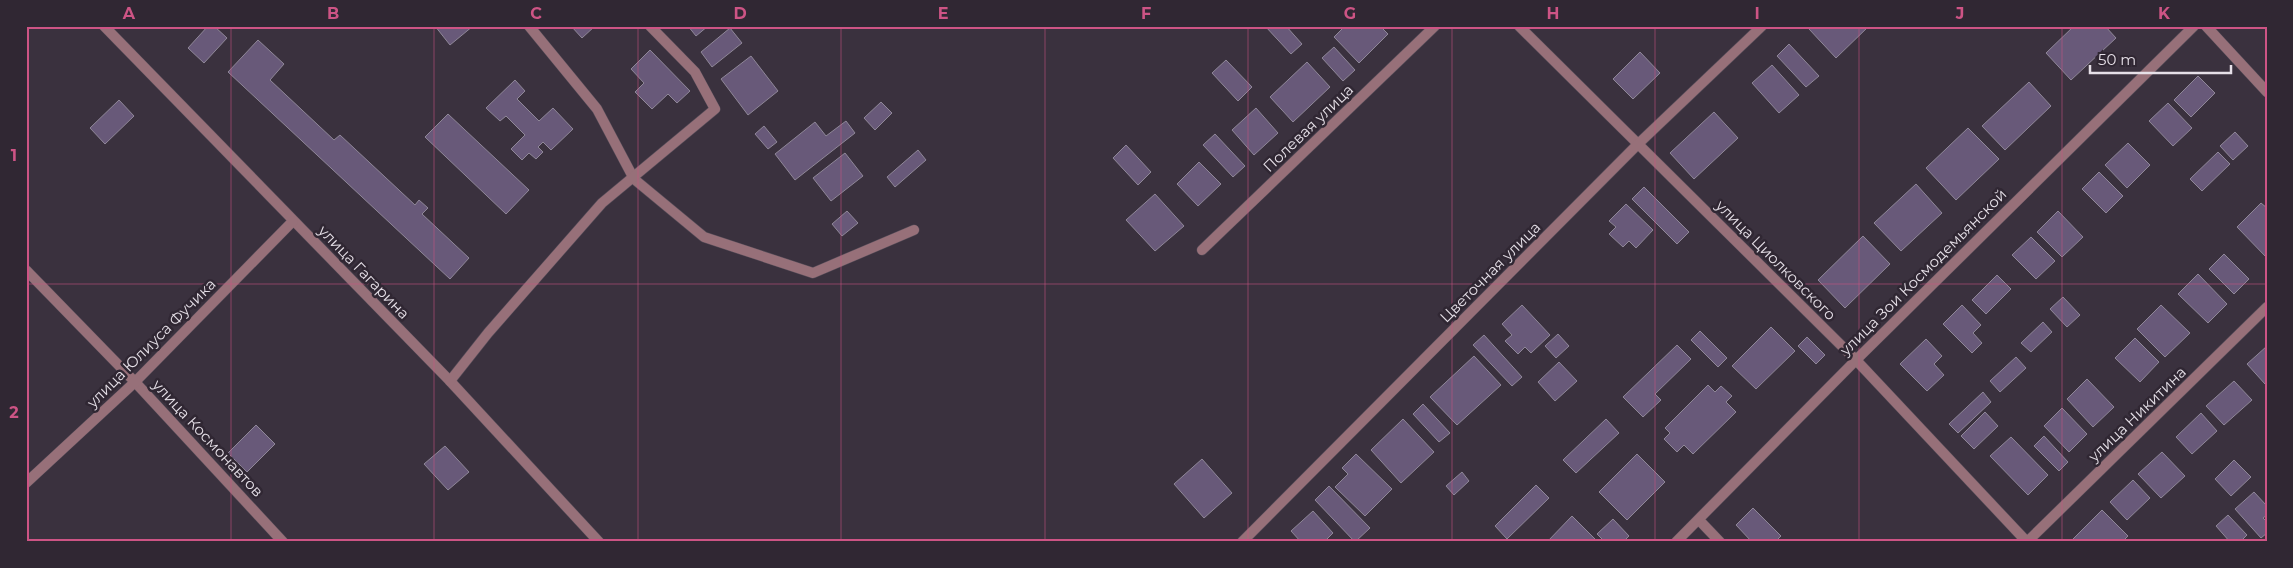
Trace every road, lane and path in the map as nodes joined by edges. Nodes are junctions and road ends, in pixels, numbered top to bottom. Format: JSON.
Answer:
{"nodes":[{"id":1,"x":104,"y":26,"type":"edge"},
{"id":2,"x":529,"y":26,"type":"edge"},
{"id":3,"x":650,"y":26,"type":"edge"},
{"id":4,"x":1435,"y":26,"type":"edge"},
{"id":5,"x":1519,"y":26,"type":"edge"},
{"id":6,"x":1762,"y":26,"type":"edge"},
{"id":7,"x":2194,"y":26,"type":"edge"},
{"id":8,"x":2206,"y":26,"type":"edge"},
{"id":9,"x":2267,"y":92,"type":"edge"},
{"id":10,"x":1637,"y":145,"type":"junction"},
{"id":11,"x":634,"y":179,"type":"junction"},
{"id":12,"x":293,"y":221,"type":"junction"},
{"id":13,"x":914,"y":230,"type":"dead end"},
{"id":14,"x":1202,"y":250,"type":"dead end"},
{"id":15,"x":26,"y":270,"type":"edge"},
{"id":16,"x":2267,"y":307,"type":"edge"},
{"id":17,"x":1856,"y":360,"type":"junction"},
{"id":18,"x":450,"y":380,"type":"junction"},
{"id":19,"x":135,"y":382,"type":"junction"},
{"id":20,"x":26,"y":483,"type":"edge"},
{"id":21,"x":1699,"y":520,"type":"junction"},
{"id":22,"x":283,"y":542,"type":"edge"},
{"id":23,"x":598,"y":542,"type":"edge"},
{"id":24,"x":1242,"y":542,"type":"edge"},
{"id":25,"x":1676,"y":542,"type":"edge"},
{"id":26,"x":1720,"y":542,"type":"edge"},
{"id":27,"x":2028,"y":542,"type":"edge"}],
"edges":[{"from":1,"to":12,"type":"street","name":"улица Гагарина"},
{"from":2,"to":11,"type":"street"},
{"from":3,"to":11,"type":"street"},
{"from":4,"to":14,"type":"street","name":"Полевая улица"},
{"from":5,"to":10,"type":"street","name":"улица Циолковского"},
{"from":6,"to":10,"type":"street","name":"Цветочная улица"},
{"from":7,"to":17,"type":"street","name":"улица Зои Космодемьянской"},
{"from":8,"to":9,"type":"street"},
{"from":10,"to":17,"type":"street","name":"улица Циолковского"},
{"from":10,"to":24,"type":"street","name":"Цветочная улица"},
{"from":11,"to":13,"type":"street"},
{"from":11,"to":18,"type":"street"},
{"from":12,"to":18,"type":"street","name":"улица Гагарина"},
{"from":12,"to":19,"type":"street","name":"улица Юлиуса Фучика"},
{"from":15,"to":19,"type":"street","name":"улица Космонавтов"},
{"from":16,"to":27,"type":"street","name":"улица Никитина"},
{"from":17,"to":21,"type":"street","name":"улица Зои Космодемьянской"},
{"from":17,"to":27,"type":"street","name":"улица Циолковского"},
{"from":18,"to":23,"type":"street","name":"улица Гагарина"},
{"from":19,"to":20,"type":"street","name":"улица Юлиуса Фучика"},
{"from":19,"to":22,"type":"street","name":"улица Космонавтов"},
{"from":21,"to":25,"type":"street","name":"улица Зои Космодемьянской"},
{"from":21,"to":26,"type":"street"}]}
